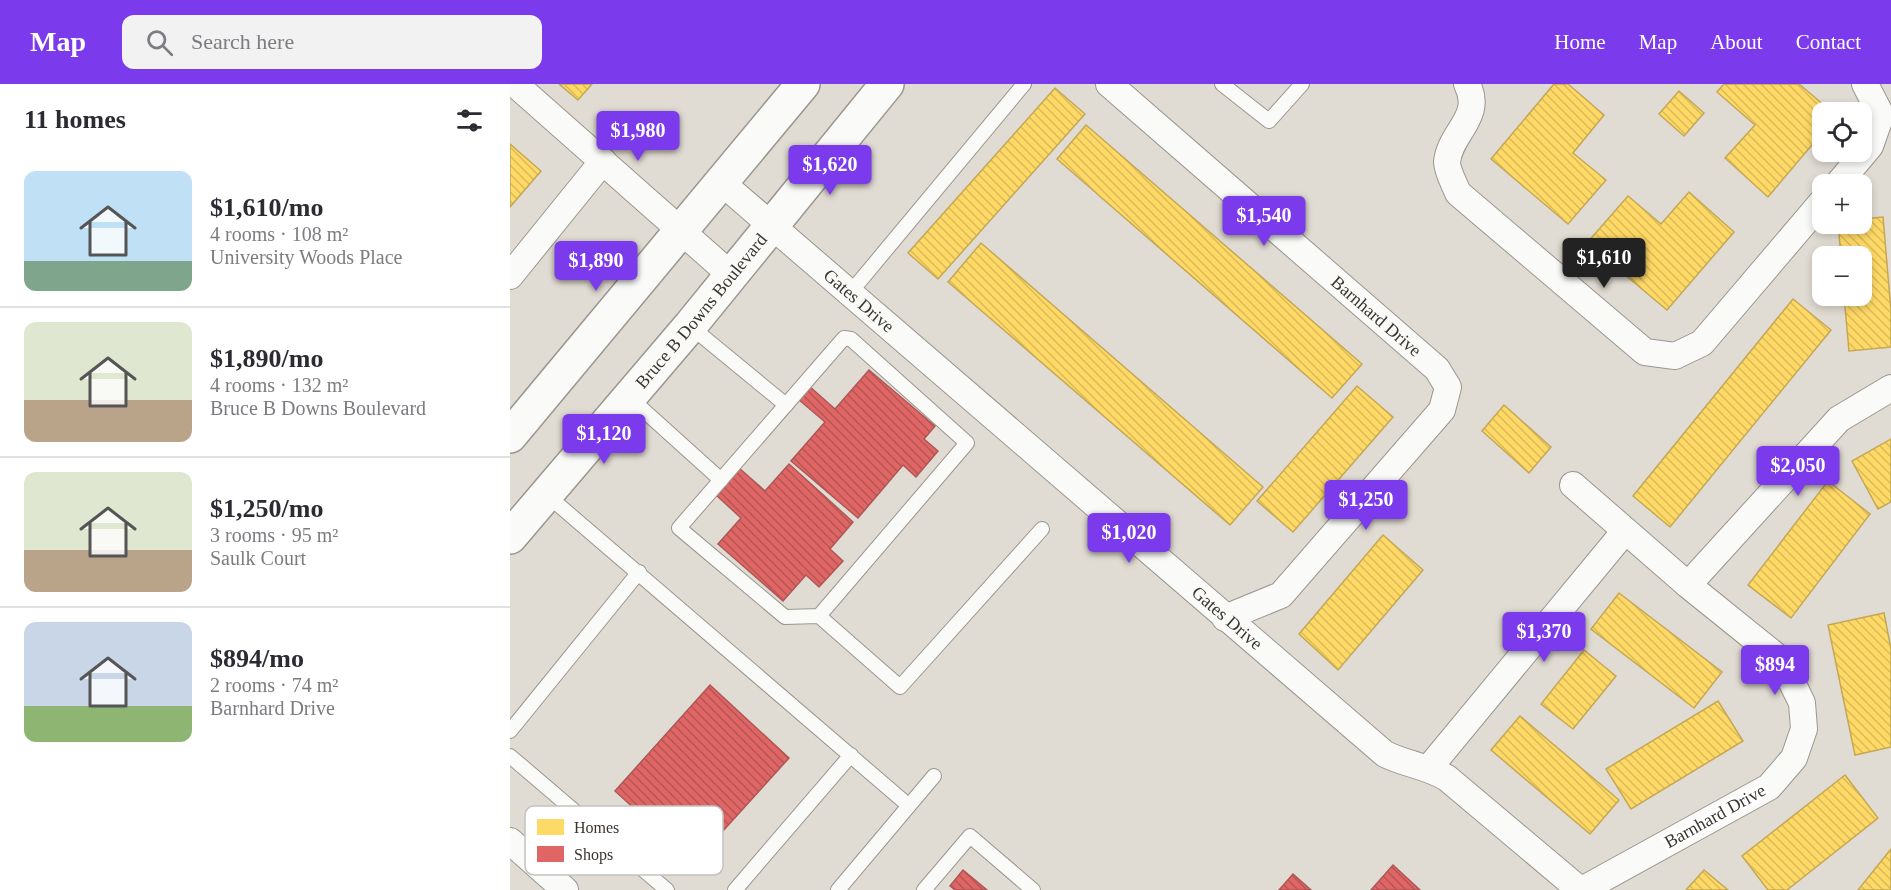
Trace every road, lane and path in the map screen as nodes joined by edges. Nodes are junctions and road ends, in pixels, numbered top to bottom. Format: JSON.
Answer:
{"nodes":[{"id":1,"x":514,"y":84,"type":"edge"},
{"id":2,"x":803,"y":84,"type":"edge"},
{"id":3,"x":887,"y":84,"type":"edge"},
{"id":4,"x":1024,"y":84,"type":"edge"},
{"id":5,"x":1109,"y":84,"type":"edge"},
{"id":6,"x":1222,"y":84,"type":"edge"},
{"id":7,"x":1302,"y":84,"type":"edge"},
{"id":8,"x":1467,"y":84,"type":"edge"},
{"id":9,"x":1865,"y":84,"type":"edge"},
{"id":10,"x":603,"y":161,"type":"junction"},
{"id":11,"x":1846,"y":174,"type":"edge"},
{"id":12,"x":721,"y":182,"type":"junction"},
{"id":13,"x":1812,"y":214,"type":"edge"},
{"id":14,"x":773,"y":226,"type":"junction"},
{"id":15,"x":681,"y":229,"type":"junction"},
{"id":16,"x":731,"y":275,"type":"junction"},
{"id":17,"x":510,"y":276,"type":"edge"},
{"id":18,"x":850,"y":293,"type":"junction"},
{"id":19,"x":690,"y":326,"type":"junction"},
{"id":20,"x":1891,"y":388,"type":"edge"},
{"id":21,"x":629,"y":397,"type":"junction"},
{"id":22,"x":786,"y":405,"type":"junction"},
{"id":23,"x":510,"y":434,"type":"edge"},
{"id":24,"x":721,"y":480,"type":"junction"},
{"id":25,"x":1573,"y":485,"type":"dead end"},
{"id":26,"x":545,"y":493,"type":"junction"},
{"id":27,"x":1042,"y":529,"type":"dead end"},
{"id":28,"x":1625,"y":531,"type":"junction"},
{"id":29,"x":510,"y":537,"type":"edge"},
{"id":30,"x":639,"y":572,"type":"junction"},
{"id":31,"x":1688,"y":585,"type":"junction"},
{"id":32,"x":819,"y":616,"type":"junction"},
{"id":33,"x":1224,"y":618,"type":"junction"},
{"id":34,"x":510,"y":731,"type":"edge"},
{"id":35,"x":851,"y":755,"type":"junction"},
{"id":36,"x":510,"y":756,"type":"edge"},
{"id":37,"x":1429,"y":768,"type":"junction"},
{"id":38,"x":933,"y":776,"type":"dead end"},
{"id":39,"x":908,"y":805,"type":"junction"},
{"id":40,"x":569,"y":806,"type":"edge"},
{"id":41,"x":510,"y":841,"type":"edge"},
{"id":42,"x":525,"y":854,"type":"edge"},
{"id":43,"x":548,"y":875,"type":"edge"},
{"id":44,"x":649,"y":875,"type":"edge"},
{"id":45,"x":565,"y":890,"type":"edge"},
{"id":46,"x":667,"y":890,"type":"edge"},
{"id":47,"x":735,"y":890,"type":"edge"},
{"id":48,"x":838,"y":890,"type":"edge"},
{"id":49,"x":924,"y":890,"type":"edge"},
{"id":50,"x":1033,"y":890,"type":"edge"},
{"id":51,"x":1581,"y":890,"type":"edge"}],
"edges":[{"from":1,"to":10,"type":"street"},
{"from":2,"to":12,"type":"main road"},
{"from":3,"to":14,"type":"main road","name":"Bruce B Downs Boulevard"},
{"from":4,"to":18,"type":"lane"},
{"from":5,"to":33,"type":"street","name":"Barnhard Drive"},
{"from":6,"to":7,"type":"lane"},
{"from":8,"to":13,"type":"street"},
{"from":9,"to":11,"type":"street"},
{"from":10,"to":15,"type":"street"},
{"from":10,"to":17,"type":"street"},
{"from":12,"to":14,"type":"street","name":"Gates Drive"},
{"from":12,"to":15,"type":"main road"},
{"from":14,"to":16,"type":"main road","name":"Bruce B Downs Boulevard"},
{"from":14,"to":18,"type":"street","name":"Gates Drive"},
{"from":15,"to":16,"type":"street"},
{"from":15,"to":23,"type":"main road"},
{"from":16,"to":19,"type":"main road","name":"Bruce B Downs Boulevard"},
{"from":18,"to":33,"type":"street","name":"Gates Drive"},
{"from":19,"to":21,"type":"main road","name":"Bruce B Downs Boulevard"},
{"from":19,"to":22,"type":"lane"},
{"from":20,"to":31,"type":"street"},
{"from":21,"to":24,"type":"lane"},
{"from":21,"to":26,"type":"main road","name":"Bruce B Downs Boulevard"},
{"from":22,"to":24,"type":"lane"},
{"from":22,"to":32,"type":"lane"},
{"from":24,"to":32,"type":"lane"},
{"from":25,"to":28,"type":"street","name":"Barnhard Drive"},
{"from":26,"to":29,"type":"main road","name":"Bruce B Downs Boulevard"},
{"from":26,"to":30,"type":"lane"},
{"from":27,"to":32,"type":"lane"},
{"from":28,"to":31,"type":"street","name":"Barnhard Drive"},
{"from":28,"to":37,"type":"street"},
{"from":30,"to":34,"type":"lane"},
{"from":30,"to":35,"type":"lane"},
{"from":31,"to":51,"type":"street","name":"Barnhard Drive"},
{"from":33,"to":37,"type":"street","name":"Gates Drive"},
{"from":35,"to":39,"type":"lane"},
{"from":35,"to":47,"type":"lane"},
{"from":36,"to":40,"type":"lane"},
{"from":37,"to":51,"type":"street","name":"Gates Drive"},
{"from":38,"to":39,"type":"lane"},
{"from":39,"to":48,"type":"lane"},
{"from":41,"to":42,"type":"street"},
{"from":43,"to":45,"type":"street"},
{"from":44,"to":46,"type":"lane"},
{"from":49,"to":50,"type":"lane"}]}
